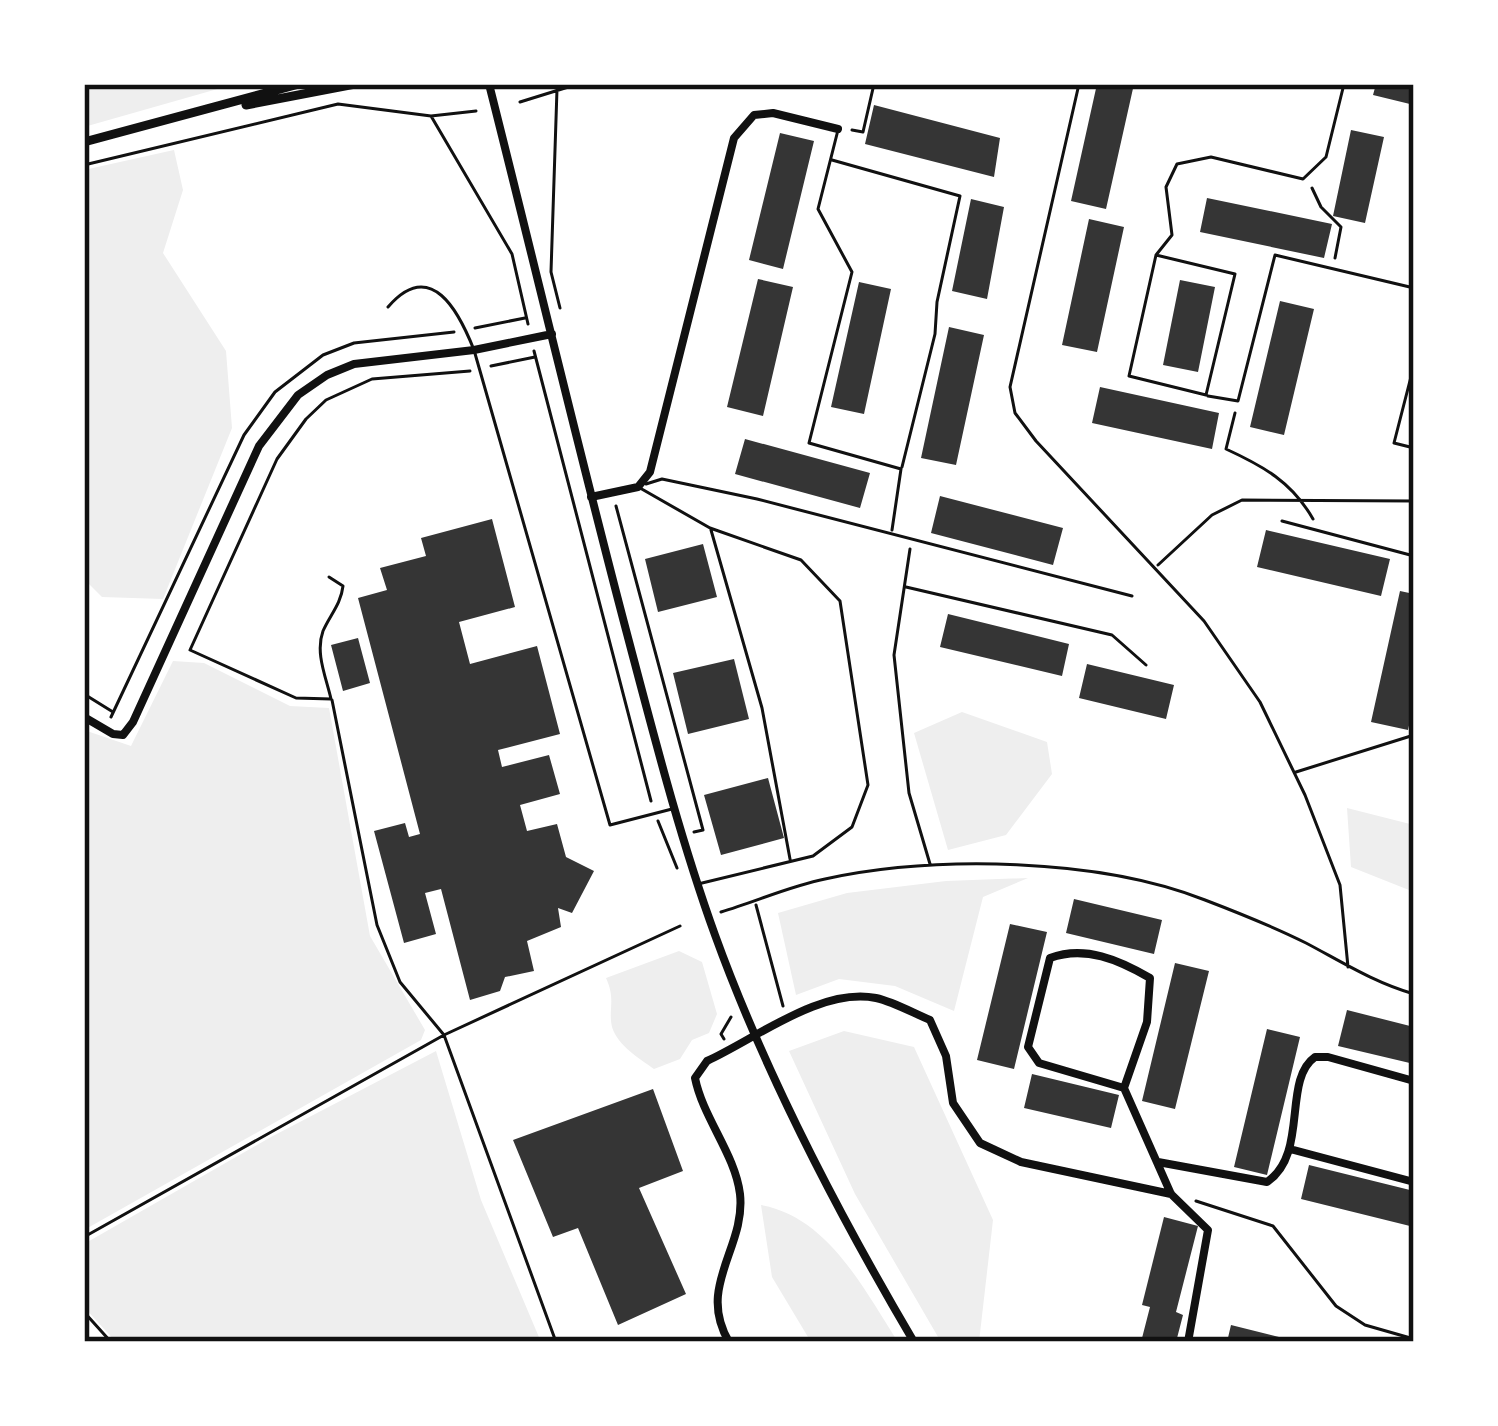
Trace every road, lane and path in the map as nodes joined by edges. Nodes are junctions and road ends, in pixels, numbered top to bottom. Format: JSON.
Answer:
{"nodes":[{"id":1,"x":299,"y":84,"type":"edge"},
{"id":2,"x":355,"y":84,"type":"edge"},
{"id":3,"x":489,"y":84,"type":"edge"},
{"id":4,"x":578,"y":84,"type":"edge"},
{"id":5,"x":874,"y":84,"type":"edge"},
{"id":6,"x":1079,"y":84,"type":"edge"},
{"id":7,"x":1344,"y":84,"type":"edge"},
{"id":8,"x":520,"y":102,"type":"dead end"},
{"id":9,"x":476,"y":111,"type":"dead end"},
{"id":10,"x":188,"y":116,"type":"junction"},
{"id":11,"x":431,"y":116,"type":"junction"},
{"id":12,"x":838,"y":129,"type":"junction"},
{"id":13,"x":84,"y":142,"type":"edge"},
{"id":14,"x":831,"y":159,"type":"junction"},
{"id":15,"x":84,"y":165,"type":"edge"},
{"id":16,"x":1306,"y":176,"type":"junction"},
{"id":17,"x":512,"y":254,"type":"dead end"},
{"id":18,"x":1156,"y":255,"type":"junction"},
{"id":19,"x":1333,"y":269,"type":"junction"},
{"id":20,"x":1414,"y":288,"type":"edge"},
{"id":21,"x":388,"y":307,"type":"dead end"},
{"id":22,"x":526,"y":318,"type":"dead end"},
{"id":23,"x":466,"y":330,"type":"junction"},
{"id":24,"x":552,"y":334,"type":"junction"},
{"id":25,"x":474,"y":350,"type":"junction"},
{"id":26,"x":536,"y":357,"type":"dead end"},
{"id":27,"x":1414,"y":364,"type":"edge"},
{"id":28,"x":479,"y":369,"type":"junction"},
{"id":29,"x":1206,"y":395,"type":"junction"},
{"id":30,"x":1238,"y":401,"type":"junction"},
{"id":31,"x":1414,"y":448,"type":"edge"},
{"id":32,"x":902,"y":469,"type":"junction"},
{"id":33,"x":638,"y":487,"type":"junction"},
{"id":34,"x":591,"y":496,"type":"junction"},
{"id":35,"x":1282,"y":521,"type":"dead end"},
{"id":36,"x":710,"y":528,"type":"junction"},
{"id":37,"x":1320,"y":531,"type":"junction"},
{"id":38,"x":892,"y":532,"type":"junction"},
{"id":39,"x":911,"y":540,"type":"junction"},
{"id":40,"x":1414,"y":556,"type":"edge"},
{"id":41,"x":329,"y":578,"type":"dead end"},
{"id":42,"x":904,"y":586,"type":"junction"},
{"id":43,"x":1132,"y":596,"type":"dead end"},
{"id":44,"x":1146,"y":665,"type":"dead end"},
{"id":45,"x":84,"y":694,"type":"edge"},
{"id":46,"x":332,"y":699,"type":"junction"},
{"id":47,"x":114,"y":712,"type":"junction"},
{"id":48,"x":84,"y":717,"type":"edge"},
{"id":49,"x":109,"y":732,"type":"junction"},
{"id":50,"x":1414,"y":735,"type":"edge"},
{"id":51,"x":1294,"y":772,"type":"junction"},
{"id":52,"x":674,"y":809,"type":"junction"},
{"id":53,"x":790,"y":862,"type":"junction"},
{"id":54,"x":930,"y":866,"type":"junction"},
{"id":55,"x":698,"y":884,"type":"junction"},
{"id":56,"x":754,"y":902,"type":"junction"},
{"id":57,"x":713,"y":914,"type":"dead end"},
{"id":58,"x":680,"y":926,"type":"dead end"},
{"id":59,"x":1348,"y":968,"type":"junction"},
{"id":60,"x":1414,"y":994,"type":"edge"},
{"id":61,"x":786,"y":1020,"type":"junction"},
{"id":62,"x":444,"y":1035,"type":"junction"},
{"id":63,"x":756,"y":1039,"type":"junction"},
{"id":64,"x":1414,"y":1081,"type":"edge"},
{"id":65,"x":1124,"y":1088,"type":"junction"},
{"id":66,"x":1290,"y":1150,"type":"junction"},
{"id":67,"x":1157,"y":1162,"type":"junction"},
{"id":68,"x":1414,"y":1182,"type":"edge"},
{"id":69,"x":1171,"y":1194,"type":"junction"},
{"id":70,"x":84,"y":1237,"type":"edge"},
{"id":71,"x":84,"y":1312,"type":"edge"},
{"id":72,"x":1414,"y":1339,"type":"edge"},
{"id":73,"x":111,"y":1342,"type":"edge"},
{"id":74,"x":556,"y":1342,"type":"edge"},
{"id":75,"x":729,"y":1342,"type":"edge"},
{"id":76,"x":914,"y":1342,"type":"edge"},
{"id":77,"x":1188,"y":1342,"type":"edge"}],
"edges":[{"from":1,"to":10,"type":"street"},
{"from":2,"to":10,"type":"street"},
{"from":3,"to":24,"type":"street"},
{"from":4,"to":8,"type":"path"},
{"from":5,"to":12,"type":"path"},
{"from":6,"to":51,"type":"path"},
{"from":7,"to":16,"type":"lane"},
{"from":9,"to":11,"type":"path"},
{"from":10,"to":13,"type":"street"},
{"from":11,"to":15,"type":"path"},
{"from":11,"to":17,"type":"path"},
{"from":12,"to":14,"type":"lane"},
{"from":12,"to":33,"type":"street"},
{"from":14,"to":32,"type":"lane"},
{"from":14,"to":32,"type":"lane"},
{"from":16,"to":18,"type":"lane"},
{"from":16,"to":19,"type":"path"},
{"from":18,"to":29,"type":"lane"},
{"from":18,"to":29,"type":"lane"},
{"from":19,"to":20,"type":"lane"},
{"from":19,"to":30,"type":"lane"},
{"from":21,"to":23,"type":"lane"},
{"from":22,"to":23,"type":"path"},
{"from":23,"to":25,"type":"lane"},
{"from":23,"to":47,"type":"path"},
{"from":24,"to":25,"type":"street"},
{"from":24,"to":34,"type":"street"},
{"from":25,"to":28,"type":"lane"},
{"from":25,"to":49,"type":"street"},
{"from":26,"to":28,"type":"path"},
{"from":27,"to":31,"type":"lane"},
{"from":28,"to":46,"type":"path"},
{"from":28,"to":52,"type":"lane"},
{"from":29,"to":30,"type":"lane"},
{"from":30,"to":37,"type":"path"},
{"from":32,"to":38,"type":"lane"},
{"from":33,"to":34,"type":"street"},
{"from":33,"to":36,"type":"lane"},
{"from":33,"to":38,"type":"lane"},
{"from":34,"to":52,"type":"street"},
{"from":35,"to":37,"type":"lane"},
{"from":36,"to":53,"type":"lane"},
{"from":36,"to":53,"type":"lane"},
{"from":37,"to":40,"type":"lane"},
{"from":38,"to":39,"type":"lane"},
{"from":39,"to":42,"type":"path"},
{"from":39,"to":43,"type":"lane"},
{"from":41,"to":46,"type":"path"},
{"from":42,"to":44,"type":"path"},
{"from":42,"to":54,"type":"path"},
{"from":45,"to":47,"type":"path"},
{"from":46,"to":62,"type":"path"},
{"from":47,"to":49,"type":"path"},
{"from":48,"to":49,"type":"street"},
{"from":50,"to":51,"type":"path"},
{"from":51,"to":59,"type":"path"},
{"from":52,"to":55,"type":"street"},
{"from":53,"to":55,"type":"lane"},
{"from":54,"to":56,"type":"path"},
{"from":54,"to":59,"type":"path"},
{"from":55,"to":63,"type":"street"},
{"from":56,"to":57,"type":"path"},
{"from":56,"to":61,"type":"path"},
{"from":58,"to":62,"type":"path"},
{"from":59,"to":60,"type":"path"},
{"from":61,"to":63,"type":"street"},
{"from":61,"to":69,"type":"street"},
{"from":62,"to":70,"type":"path"},
{"from":62,"to":74,"type":"path"},
{"from":63,"to":75,"type":"street"},
{"from":63,"to":76,"type":"street"},
{"from":64,"to":66,"type":"street"},
{"from":65,"to":65,"type":"street"},
{"from":65,"to":67,"type":"street"},
{"from":66,"to":67,"type":"street"},
{"from":66,"to":68,"type":"street"},
{"from":67,"to":69,"type":"street"},
{"from":69,"to":72,"type":"path"},
{"from":69,"to":77,"type":"street"},
{"from":71,"to":73,"type":"path"}]}
